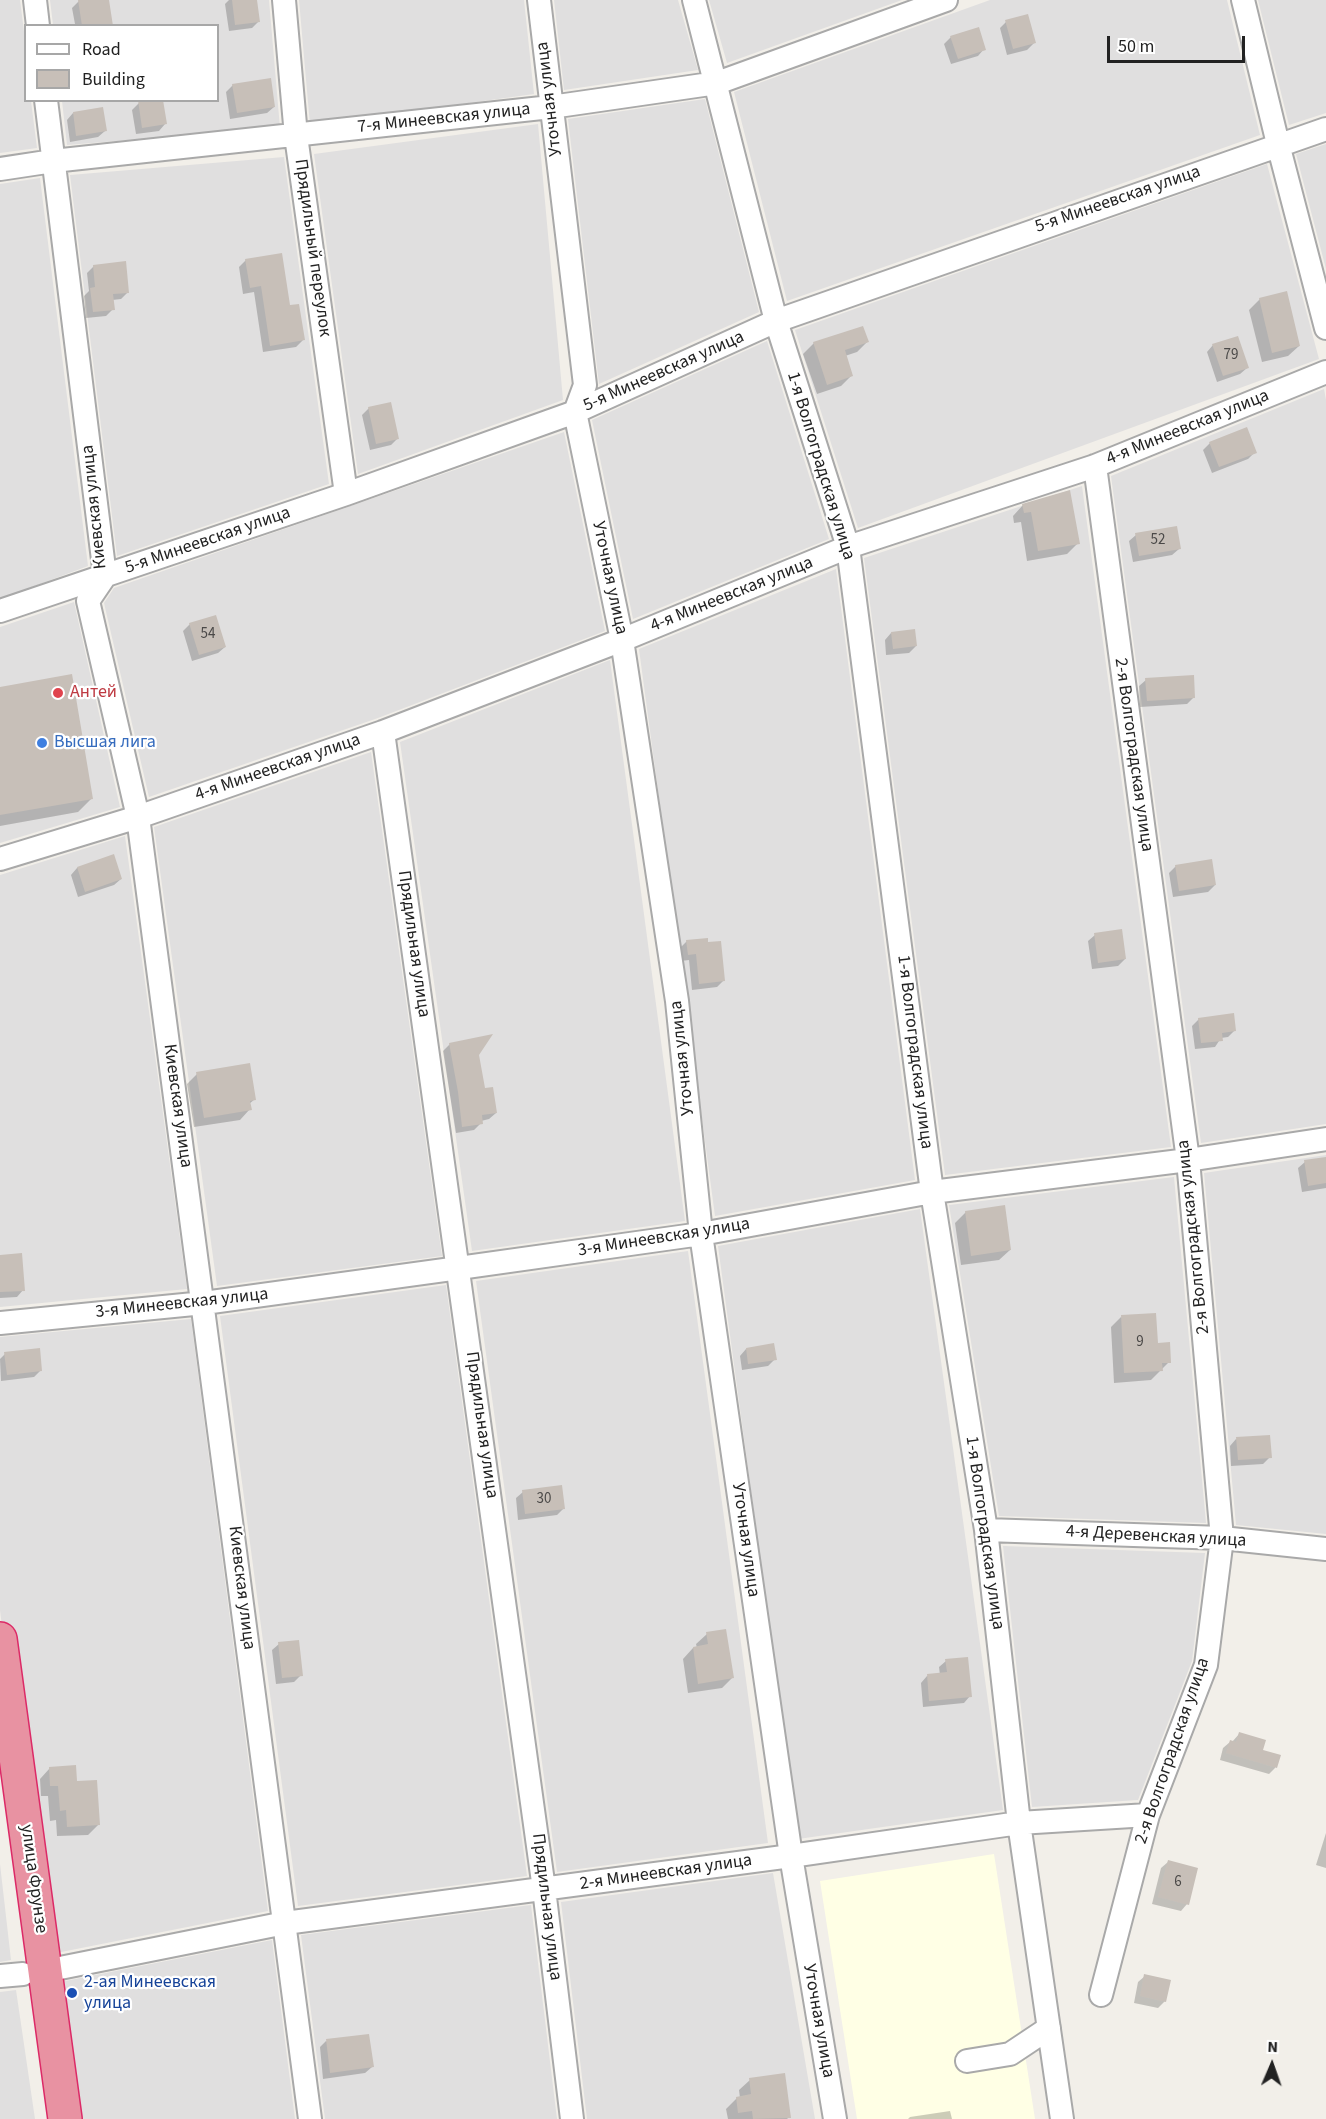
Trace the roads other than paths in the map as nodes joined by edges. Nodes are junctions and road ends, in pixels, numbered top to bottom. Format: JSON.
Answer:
{"nodes":[{"id":1,"x":35,"y":0,"type":"edge"},
{"id":2,"x":284,"y":0,"type":"edge"},
{"id":3,"x":539,"y":0,"type":"edge"},
{"id":4,"x":694,"y":0,"type":"edge"},
{"id":5,"x":946,"y":0,"type":"edge"},
{"id":6,"x":1243,"y":0,"type":"edge"},
{"id":7,"x":38,"y":24,"type":"edge"},
{"id":8,"x":717,"y":83,"type":"junction"},
{"id":9,"x":46,"y":102,"type":"edge"},
{"id":10,"x":551,"y":107,"type":"junction"},
{"id":11,"x":1326,"y":129,"type":"edge"},
{"id":12,"x":296,"y":136,"type":"junction"},
{"id":13,"x":1278,"y":144,"type":"junction"},
{"id":14,"x":53,"y":161,"type":"junction"},
{"id":15,"x":0,"y":169,"type":"edge"},
{"id":16,"x":776,"y":321,"type":"junction"},
{"id":17,"x":1326,"y":328,"type":"edge"},
{"id":18,"x":1326,"y":372,"type":"edge"},
{"id":19,"x":575,"y":412,"type":"junction"},
{"id":20,"x":1095,"y":466,"type":"junction"},
{"id":21,"x":346,"y":494,"type":"junction"},
{"id":22,"x":848,"y":547,"type":"junction"},
{"id":23,"x":105,"y":576,"type":"junction"},
{"id":24,"x":0,"y":611,"type":"edge"},
{"id":25,"x":622,"y":640,"type":"junction"},
{"id":26,"x":383,"y":732,"type":"junction"},
{"id":27,"x":138,"y":817,"type":"junction"},
{"id":28,"x":0,"y":859,"type":"edge"},
{"id":29,"x":1326,"y":1139,"type":"edge"},
{"id":30,"x":1188,"y":1160,"type":"junction"},
{"id":31,"x":932,"y":1192,"type":"junction"},
{"id":32,"x":701,"y":1234,"type":"junction"},
{"id":33,"x":459,"y":1268,"type":"junction"},
{"id":34,"x":204,"y":1303,"type":"junction"},
{"id":35,"x":0,"y":1323,"type":"edge"},
{"id":36,"x":986,"y":1530,"type":"junction"},
{"id":37,"x":1222,"y":1538,"type":"junction"},
{"id":38,"x":1326,"y":1549,"type":"edge"},
{"id":39,"x":0,"y":1639,"type":"edge"},
{"id":40,"x":0,"y":1804,"type":"edge"},
{"id":41,"x":1148,"y":1815,"type":"junction"},
{"id":42,"x":1019,"y":1823,"type":"junction"},
{"id":43,"x":790,"y":1856,"type":"junction"},
{"id":44,"x":544,"y":1889,"type":"junction"},
{"id":45,"x":285,"y":1923,"type":"junction"},
{"id":46,"x":23,"y":1974,"type":"edge"},
{"id":47,"x":1101,"y":1995,"type":"dead end"},
{"id":48,"x":1049,"y":2028,"type":"junction"},
{"id":49,"x":967,"y":2061,"type":"dead end"},
{"id":50,"x":43,"y":2119,"type":"edge"},
{"id":51,"x":66,"y":2119,"type":"edge"},
{"id":52,"x":310,"y":2119,"type":"edge"},
{"id":53,"x":572,"y":2119,"type":"edge"},
{"id":54,"x":835,"y":2119,"type":"edge"},
{"id":55,"x":1062,"y":2119,"type":"edge"}],
"edges":[{"from":1,"to":7,"type":"street"},
{"from":2,"to":12,"type":"street","name":"Прядильный переулок"},
{"from":3,"to":10,"type":"street","name":"Уточная улица"},
{"from":4,"to":8,"type":"street","name":"1-я Волгоградская улица"},
{"from":5,"to":8,"type":"street","name":"7-я Минеевская улица"},
{"from":6,"to":13,"type":"street"},
{"from":8,"to":10,"type":"street","name":"7-я Минеевская улица"},
{"from":8,"to":16,"type":"street","name":"1-я Волгоградская улица"},
{"from":9,"to":14,"type":"street","name":"Киевская улица"},
{"from":10,"to":12,"type":"street","name":"7-я Минеевская улица"},
{"from":10,"to":19,"type":"street","name":"Уточная улица"},
{"from":11,"to":13,"type":"street","name":"5-я Минеевская улица"},
{"from":12,"to":14,"type":"street","name":"7-я Минеевская улица"},
{"from":12,"to":21,"type":"street","name":"Прядильный переулок"},
{"from":13,"to":16,"type":"street","name":"5-я Минеевская улица"},
{"from":13,"to":17,"type":"street"},
{"from":14,"to":15,"type":"street","name":"7-я Минеевская улица"},
{"from":14,"to":23,"type":"street","name":"Киевская улица"},
{"from":16,"to":19,"type":"street","name":"5-я Минеевская улица"},
{"from":16,"to":22,"type":"street","name":"1-я Волгоградская улица"},
{"from":18,"to":20,"type":"street","name":"4-я Минеевская улица"},
{"from":19,"to":21,"type":"street","name":"5-я Минеевская улица"},
{"from":19,"to":25,"type":"street","name":"Уточная улица"},
{"from":20,"to":22,"type":"street","name":"4-я Минеевская улица"},
{"from":20,"to":30,"type":"street","name":"2-я Волгоградская улица"},
{"from":21,"to":23,"type":"street","name":"5-я Минеевская улица"},
{"from":22,"to":25,"type":"street","name":"4-я Минеевская улица"},
{"from":22,"to":31,"type":"street","name":"1-я Волгоградская улица"},
{"from":23,"to":24,"type":"street","name":"5-я Минеевская улица"},
{"from":23,"to":27,"type":"street","name":"Киевская улица"},
{"from":25,"to":26,"type":"street","name":"4-я Минеевская улица"},
{"from":25,"to":32,"type":"street","name":"Уточная улица"},
{"from":26,"to":27,"type":"street","name":"4-я Минеевская улица"},
{"from":26,"to":33,"type":"street","name":"Прядильная улица"},
{"from":27,"to":28,"type":"street","name":"4-я Минеевская улица"},
{"from":27,"to":34,"type":"street","name":"Киевская улица"},
{"from":29,"to":30,"type":"street","name":"3-я Минеевская улица"},
{"from":30,"to":31,"type":"street","name":"3-я Минеевская улица"},
{"from":30,"to":37,"type":"street","name":"2-я Волгоградская улица"},
{"from":31,"to":32,"type":"street","name":"3-я Минеевская улица"},
{"from":31,"to":36,"type":"street","name":"1-я Волгоградская улица"},
{"from":32,"to":33,"type":"street","name":"3-я Минеевская улица"},
{"from":32,"to":43,"type":"street","name":"Уточная улица"},
{"from":33,"to":34,"type":"street","name":"3-я Минеевская улица"},
{"from":33,"to":44,"type":"street","name":"Прядильная улица"},
{"from":34,"to":35,"type":"street","name":"3-я Минеевская улица"},
{"from":34,"to":45,"type":"street","name":"Киевская улица"},
{"from":36,"to":37,"type":"street","name":"4-я Деревенская улица"},
{"from":36,"to":42,"type":"street","name":"1-я Волгоградская улица"},
{"from":37,"to":38,"type":"street","name":"4-я Деревенская улица"},
{"from":37,"to":41,"type":"street","name":"2-я Волгоградская улица"},
{"from":39,"to":46,"type":"highway","name":"улица Фрунзе"},
{"from":40,"to":46,"type":"highway","name":"улица Фрунзе"},
{"from":41,"to":42,"type":"street","name":"2-я Минеевская улица"},
{"from":41,"to":47,"type":"street","name":"2-я Волгоградская улица"},
{"from":42,"to":43,"type":"street","name":"2-я Минеевская улица"},
{"from":42,"to":48,"type":"street","name":"1-я Волгоградская улица"},
{"from":43,"to":44,"type":"street","name":"2-я Минеевская улица"},
{"from":43,"to":54,"type":"street","name":"Уточная улица"},
{"from":44,"to":45,"type":"street","name":"2-я Минеевская улица"},
{"from":44,"to":53,"type":"street","name":"Прядильная улица"},
{"from":45,"to":46,"type":"street","name":"2-я Минеевская улица"},
{"from":45,"to":52,"type":"street","name":"Киевская улица"},
{"from":46,"to":50,"type":"highway","name":"улица Фрунзе"},
{"from":46,"to":51,"type":"highway","name":"улица Фрунзе"},
{"from":48,"to":49,"type":"street"},
{"from":48,"to":55,"type":"street","name":"1-я Волгоградская улица"}]}
